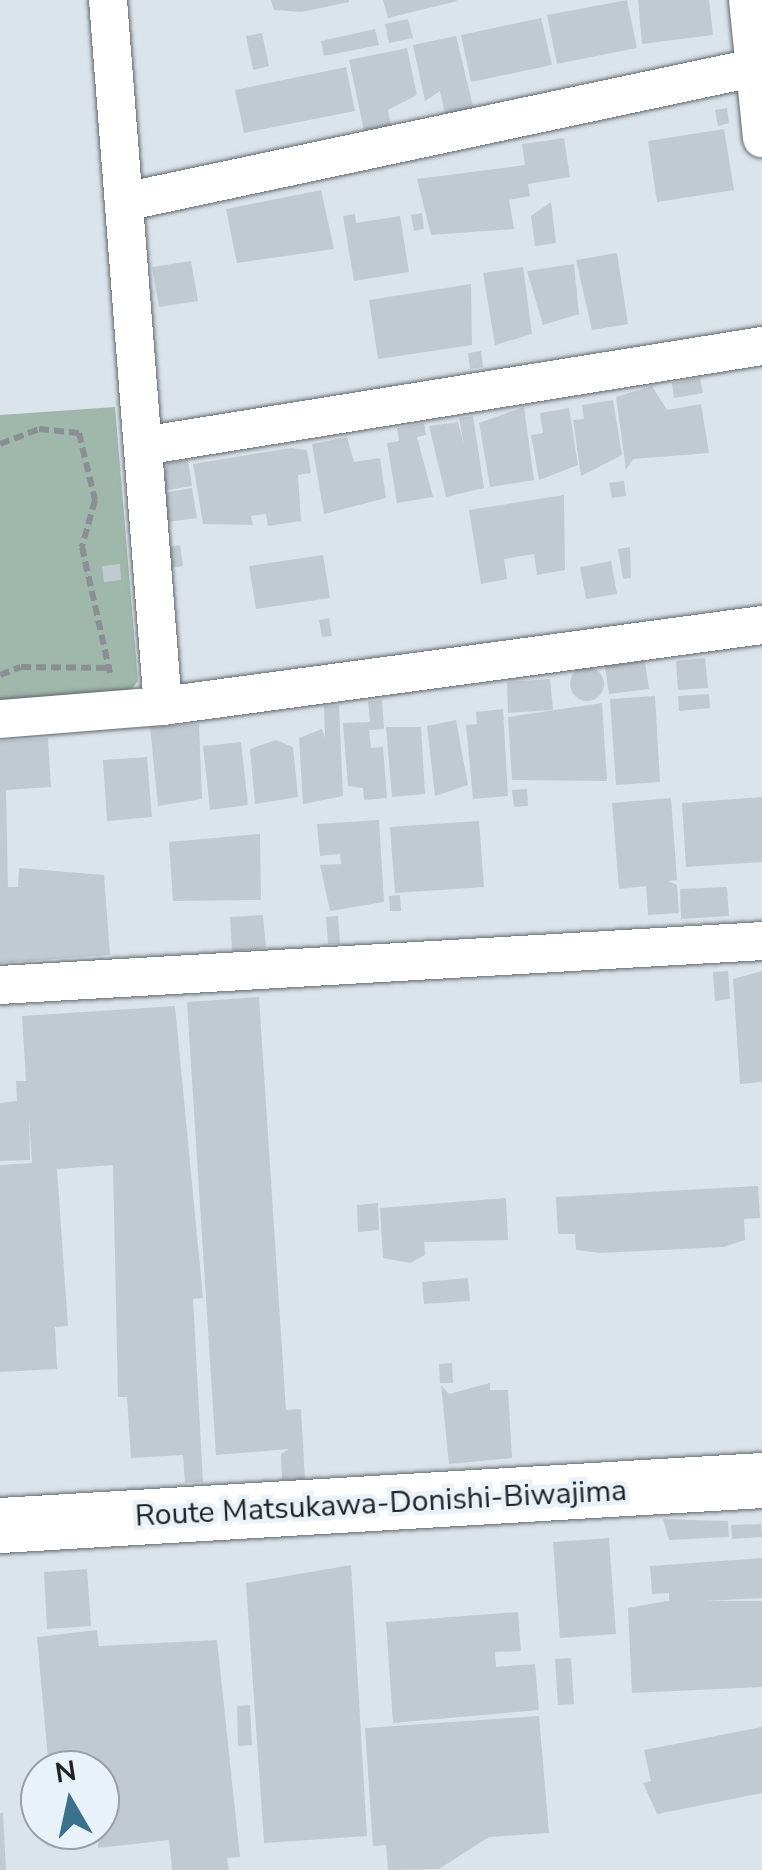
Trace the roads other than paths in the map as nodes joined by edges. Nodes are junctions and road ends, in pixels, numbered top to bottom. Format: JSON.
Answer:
{"nodes":[{"id":1,"x":108,"y":0,"type":"edge"},
{"id":2,"x":748,"y":0,"type":"edge"},
{"id":3,"x":759,"y":68,"type":"edge"},
{"id":4,"x":762,"y":138,"type":"edge"},
{"id":5,"x":124,"y":202,"type":"junction"},
{"id":6,"x":762,"y":346,"type":"edge"},
{"id":7,"x":143,"y":446,"type":"junction"},
{"id":8,"x":762,"y":625,"type":"edge"},
{"id":9,"x":163,"y":706,"type":"junction"},
{"id":10,"x":0,"y":719,"type":"edge"},
{"id":11,"x":762,"y":940,"type":"edge"},
{"id":12,"x":0,"y":985,"type":"edge"},
{"id":13,"x":762,"y":1480,"type":"edge"},
{"id":14,"x":0,"y":1525,"type":"edge"}],
"edges":[{"from":1,"to":5,"type":"street"},
{"from":2,"to":3,"type":"street"},
{"from":3,"to":4,"type":"street"},
{"from":3,"to":5,"type":"street"},
{"from":5,"to":7,"type":"street"},
{"from":6,"to":7,"type":"street"},
{"from":7,"to":9,"type":"street"},
{"from":8,"to":9,"type":"street"},
{"from":9,"to":10,"type":"street"},
{"from":11,"to":12,"type":"street"},
{"from":13,"to":14,"type":"main road","name":"Route Matsukawa-Donishi-Biwajima"}]}
